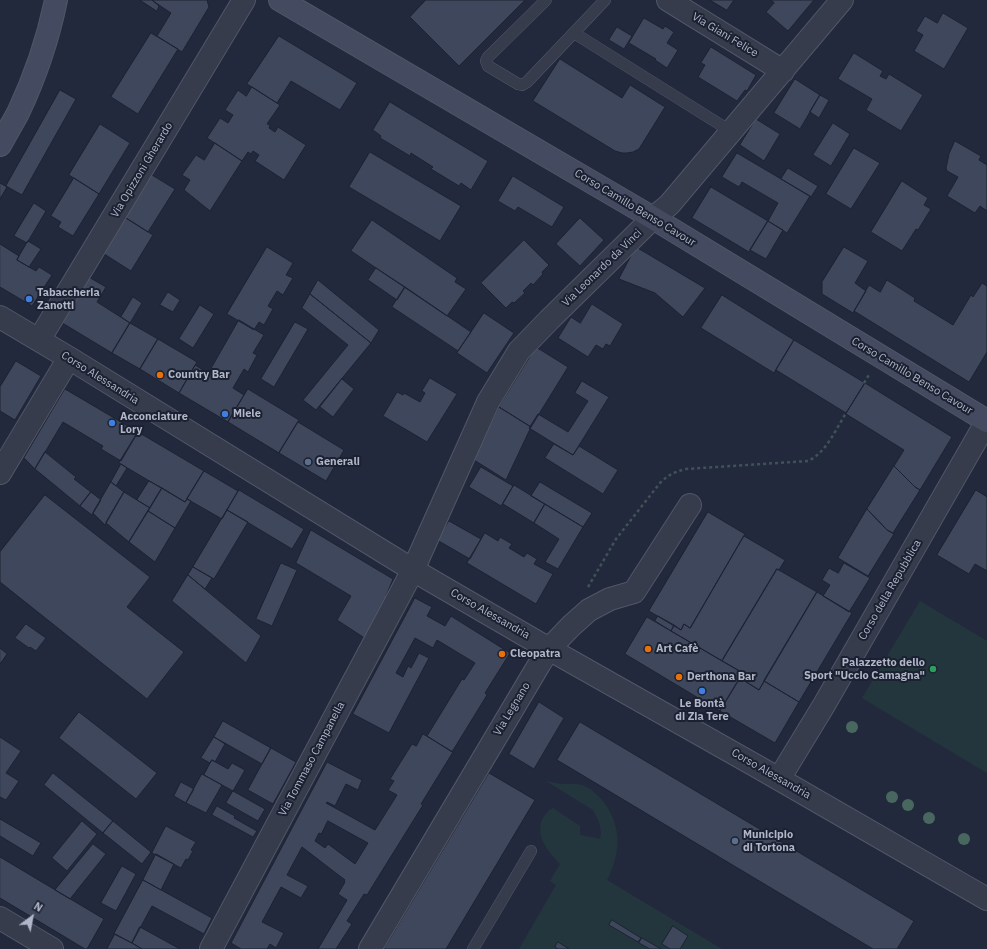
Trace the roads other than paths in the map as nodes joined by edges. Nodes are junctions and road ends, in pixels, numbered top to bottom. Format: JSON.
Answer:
{"nodes":[{"id":1,"x":56,"y":0,"type":"edge"},
{"id":2,"x":244,"y":0,"type":"edge"},
{"id":3,"x":280,"y":0,"type":"edge"},
{"id":4,"x":546,"y":0,"type":"edge"},
{"id":5,"x":605,"y":0,"type":"edge"},
{"id":6,"x":668,"y":0,"type":"edge"},
{"id":7,"x":842,"y":0,"type":"edge"},
{"id":8,"x":574,"y":33,"type":"junction"},
{"id":9,"x":783,"y":71,"type":"junction"},
{"id":10,"x":732,"y":132,"type":"junction"},
{"id":11,"x":0,"y":145,"type":"edge"},
{"id":12,"x":653,"y":218,"type":"junction"},
{"id":13,"x":0,"y":317,"type":"edge"},
{"id":14,"x":39,"y":340,"type":"junction"},
{"id":15,"x":70,"y":358,"type":"junction"},
{"id":16,"x":987,"y":421,"type":"edge"},
{"id":17,"x":0,"y":473,"type":"edge"},
{"id":18,"x":690,"y":505,"type":"dead end"},
{"id":19,"x":413,"y":570,"type":"junction"},
{"id":20,"x":549,"y":649,"type":"junction"},
{"id":21,"x":779,"y":779,"type":"junction"},
{"id":22,"x":531,"y":851,"type":"dead end"},
{"id":23,"x":987,"y":899,"type":"edge"},
{"id":24,"x":0,"y":918,"type":"edge"},
{"id":25,"x":52,"y":949,"type":"edge"},
{"id":26,"x":211,"y":949,"type":"edge"},
{"id":27,"x":370,"y":949,"type":"edge"},
{"id":28,"x":473,"y":949,"type":"edge"}],
"edges":[{"from":1,"to":11,"type":"street"},
{"from":2,"to":14,"type":"street","name":"Via Opizzoni Gherardo"},
{"from":3,"to":12,"type":"street","name":"Corso Camillo Benso Cavour"},
{"from":4,"to":8,"type":"lane"},
{"from":5,"to":8,"type":"lane"},
{"from":6,"to":9,"type":"street","name":"Via Giani Felice"},
{"from":7,"to":9,"type":"street","name":"Via Leonardo da Vinci"},
{"from":8,"to":10,"type":"lane"},
{"from":9,"to":10,"type":"street","name":"Via Leonardo da Vinci"},
{"from":10,"to":12,"type":"street","name":"Via Leonardo da Vinci"},
{"from":12,"to":16,"type":"street","name":"Corso Camillo Benso Cavour"},
{"from":12,"to":19,"type":"street","name":"Via Leonardo da Vinci"},
{"from":13,"to":14,"type":"street","name":"Corso Alessandria"},
{"from":14,"to":15,"type":"street","name":"Corso Alessandria"},
{"from":15,"to":17,"type":"street"},
{"from":15,"to":19,"type":"street","name":"Corso Alessandria"},
{"from":16,"to":21,"type":"street","name":"Corso della Repubblica"},
{"from":18,"to":20,"type":"street","name":"Via Legnano"},
{"from":19,"to":20,"type":"street","name":"Corso Alessandria"},
{"from":19,"to":26,"type":"street","name":"Via Tommaso Campanella"},
{"from":20,"to":21,"type":"street","name":"Corso Alessandria"},
{"from":20,"to":27,"type":"street","name":"Via Legnano"},
{"from":21,"to":23,"type":"street","name":"Corso Alessandria"},
{"from":22,"to":28,"type":"lane"},
{"from":24,"to":25,"type":"street"}]}
